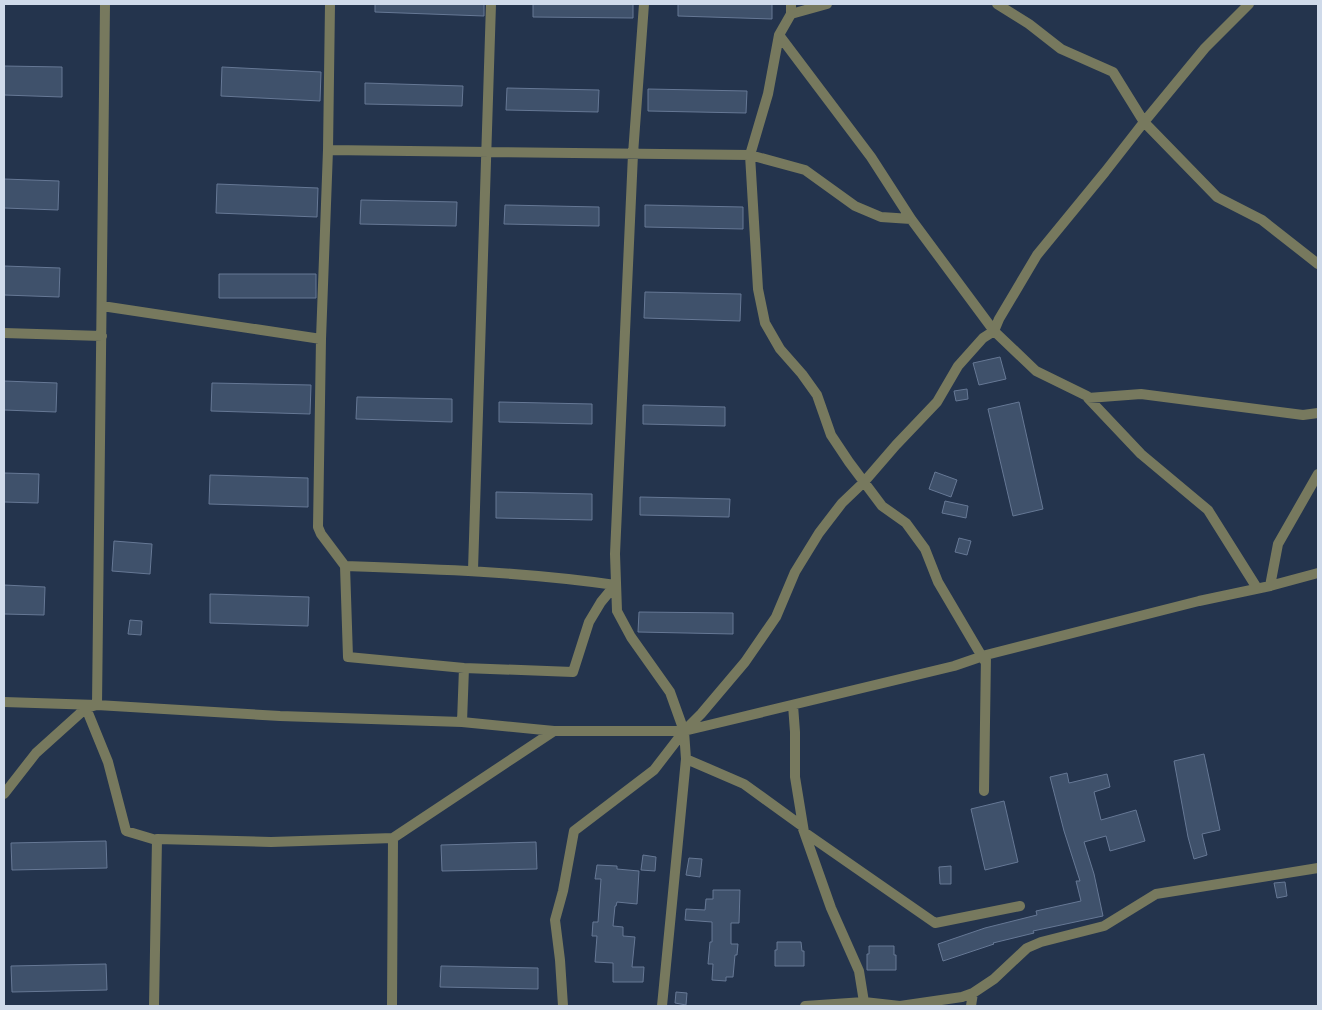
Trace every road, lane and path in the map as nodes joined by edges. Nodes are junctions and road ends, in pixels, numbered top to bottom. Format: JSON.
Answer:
{"nodes":[{"id":1,"x":106,"y":4,"type":"edge"},
{"id":2,"x":330,"y":4,"type":"edge"},
{"id":3,"x":491,"y":4,"type":"edge"},
{"id":4,"x":644,"y":4,"type":"edge"},
{"id":5,"x":827,"y":4,"type":"edge"},
{"id":6,"x":997,"y":4,"type":"edge"},
{"id":7,"x":1249,"y":4,"type":"edge"},
{"id":8,"x":791,"y":9,"type":"edge"},
{"id":9,"x":779,"y":35,"type":"junction"},
{"id":10,"x":1144,"y":122,"type":"junction"},
{"id":11,"x":328,"y":150,"type":"junction"},
{"id":12,"x":486,"y":152,"type":"junction"},
{"id":13,"x":633,"y":154,"type":"junction"},
{"id":14,"x":750,"y":155,"type":"junction"},
{"id":15,"x":911,"y":219,"type":"junction"},
{"id":16,"x":1318,"y":264,"type":"edge"},
{"id":17,"x":102,"y":306,"type":"junction"},
{"id":18,"x":994,"y":331,"type":"junction"},
{"id":19,"x":4,"y":333,"type":"edge"},
{"id":20,"x":102,"y":336,"type":"junction"},
{"id":21,"x":321,"y":339,"type":"junction"},
{"id":22,"x":1088,"y":398,"type":"junction"},
{"id":23,"x":1318,"y":412,"type":"edge"},
{"id":24,"x":1318,"y":474,"type":"edge"},
{"id":25,"x":864,"y":482,"type":"junction"},
{"id":26,"x":345,"y":566,"type":"junction"},
{"id":27,"x":473,"y":570,"type":"junction"},
{"id":28,"x":1318,"y":573,"type":"edge"},
{"id":29,"x":615,"y":585,"type":"junction"},
{"id":30,"x":1270,"y":586,"type":"junction"},
{"id":31,"x":1257,"y":588,"type":"junction"},
{"id":32,"x":984,"y":658,"type":"junction"},
{"id":33,"x":464,"y":668,"type":"junction"},
{"id":34,"x":4,"y":702,"type":"edge"},
{"id":35,"x":97,"y":704,"type":"junction"},
{"id":36,"x":793,"y":705,"type":"junction"},
{"id":37,"x":86,"y":708,"type":"junction"},
{"id":38,"x":462,"y":722,"type":"junction"},
{"id":39,"x":554,"y":731,"type":"junction"},
{"id":40,"x":684,"y":731,"type":"junction"},
{"id":41,"x":686,"y":760,"type":"junction"},
{"id":42,"x":984,"y":791,"type":"dead end"},
{"id":43,"x":4,"y":794,"type":"edge"},
{"id":44,"x":804,"y":832,"type":"junction"},
{"id":45,"x":393,"y":838,"type":"junction"},
{"id":46,"x":156,"y":840,"type":"junction"},
{"id":47,"x":1318,"y":868,"type":"edge"},
{"id":48,"x":1020,"y":906,"type":"dead end"},
{"id":49,"x":973,"y":993,"type":"junction"},
{"id":50,"x":863,"y":1004,"type":"edge"},
{"id":51,"x":154,"y":1006,"type":"edge"},
{"id":52,"x":392,"y":1006,"type":"edge"},
{"id":53,"x":563,"y":1006,"type":"edge"},
{"id":54,"x":662,"y":1006,"type":"edge"},
{"id":55,"x":805,"y":1006,"type":"edge"},
{"id":56,"x":971,"y":1006,"type":"edge"}],
"edges":[{"from":1,"to":17,"type":"street"},
{"from":2,"to":11,"type":"street"},
{"from":3,"to":12,"type":"street"},
{"from":4,"to":13,"type":"street"},
{"from":5,"to":8,"type":"street"},
{"from":6,"to":10,"type":"street"},
{"from":7,"to":10,"type":"street"},
{"from":8,"to":9,"type":"street"},
{"from":9,"to":14,"type":"street"},
{"from":9,"to":15,"type":"street"},
{"from":10,"to":16,"type":"street"},
{"from":10,"to":18,"type":"street"},
{"from":11,"to":12,"type":"street"},
{"from":11,"to":21,"type":"street"},
{"from":12,"to":13,"type":"street"},
{"from":12,"to":27,"type":"street"},
{"from":13,"to":14,"type":"street"},
{"from":13,"to":29,"type":"street"},
{"from":14,"to":15,"type":"street"},
{"from":14,"to":25,"type":"street"},
{"from":15,"to":18,"type":"street"},
{"from":17,"to":20,"type":"street"},
{"from":17,"to":21,"type":"street"},
{"from":18,"to":22,"type":"street"},
{"from":18,"to":25,"type":"street"},
{"from":19,"to":20,"type":"street"},
{"from":20,"to":35,"type":"street"},
{"from":21,"to":26,"type":"street"},
{"from":22,"to":23,"type":"street"},
{"from":22,"to":31,"type":"street"},
{"from":24,"to":30,"type":"street"},
{"from":25,"to":32,"type":"street"},
{"from":25,"to":40,"type":"street"},
{"from":26,"to":27,"type":"street"},
{"from":26,"to":33,"type":"street"},
{"from":27,"to":29,"type":"street"},
{"from":28,"to":30,"type":"street"},
{"from":29,"to":33,"type":"street"},
{"from":29,"to":40,"type":"street"},
{"from":30,"to":31,"type":"street"},
{"from":31,"to":32,"type":"street"},
{"from":32,"to":36,"type":"street"},
{"from":32,"to":42,"type":"street"},
{"from":33,"to":38,"type":"street"},
{"from":34,"to":35,"type":"street"},
{"from":35,"to":37,"type":"street"},
{"from":35,"to":38,"type":"street"},
{"from":36,"to":40,"type":"street"},
{"from":36,"to":44,"type":"street"},
{"from":37,"to":43,"type":"street"},
{"from":37,"to":46,"type":"street"},
{"from":38,"to":39,"type":"street"},
{"from":39,"to":40,"type":"street"},
{"from":39,"to":45,"type":"street"},
{"from":40,"to":41,"type":"street"},
{"from":40,"to":53,"type":"street"},
{"from":41,"to":44,"type":"street"},
{"from":41,"to":54,"type":"street"},
{"from":44,"to":48,"type":"street"},
{"from":44,"to":50,"type":"street"},
{"from":45,"to":46,"type":"street"},
{"from":45,"to":52,"type":"street"},
{"from":46,"to":51,"type":"street"},
{"from":47,"to":49,"type":"street"},
{"from":49,"to":50,"type":"street"},
{"from":49,"to":56,"type":"street"},
{"from":50,"to":55,"type":"street"}]}
